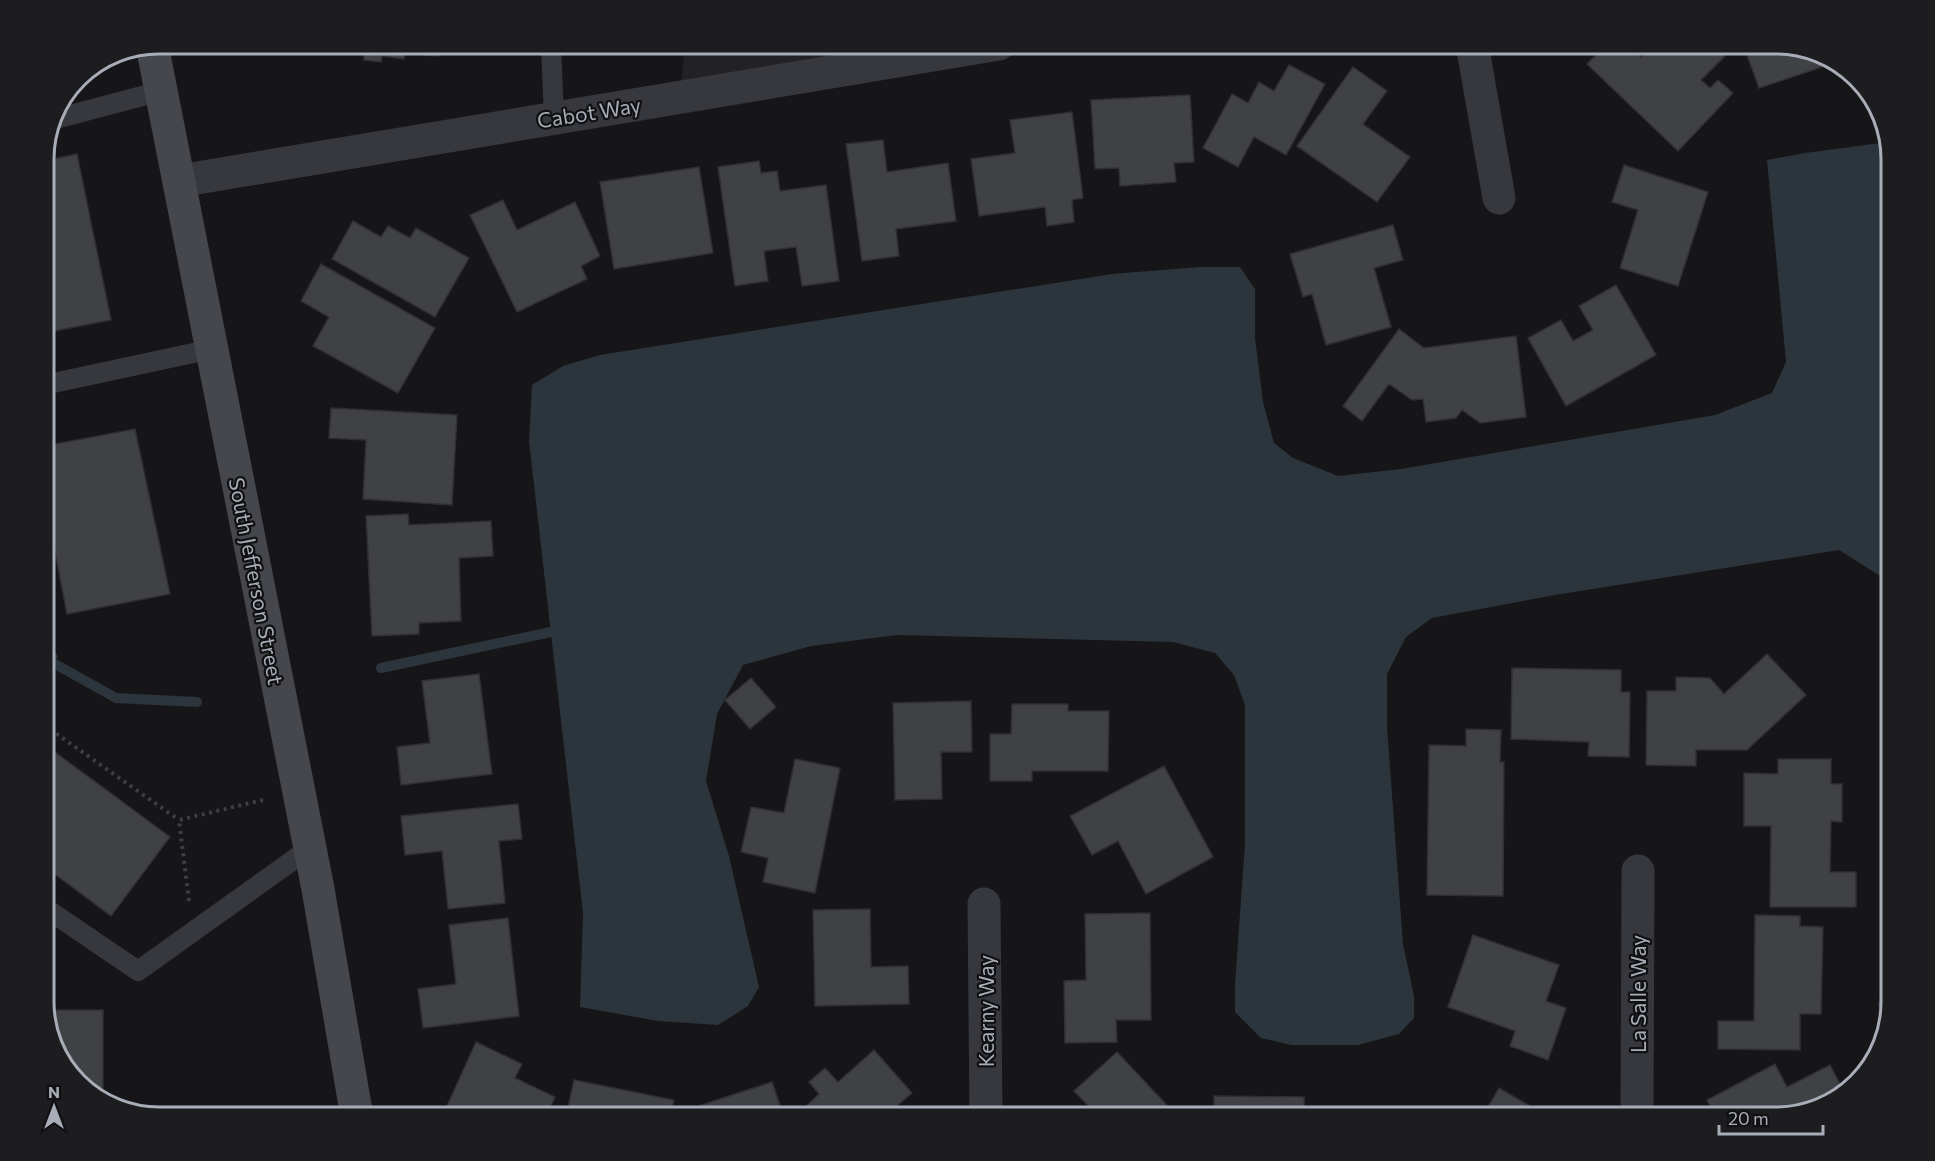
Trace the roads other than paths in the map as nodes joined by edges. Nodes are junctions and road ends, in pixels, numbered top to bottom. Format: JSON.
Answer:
{"nodes":[{"id":1,"x":154,"y":54,"type":"edge"},
{"id":2,"x":551,"y":54,"type":"edge"},
{"id":3,"x":939,"y":54,"type":"edge"},
{"id":4,"x":1474,"y":54,"type":"edge"},
{"id":5,"x":161,"y":91,"type":"junction"},
{"id":6,"x":63,"y":117,"type":"edge"},
{"id":7,"x":554,"y":118,"type":"junction"},
{"id":8,"x":179,"y":181,"type":"junction"},
{"id":9,"x":1499,"y":198,"type":"dead end"},
{"id":10,"x":212,"y":349,"type":"junction"},
{"id":11,"x":54,"y":383,"type":"edge"},
{"id":12,"x":310,"y":848,"type":"junction"},
{"id":13,"x":1638,"y":871,"type":"dead end"},
{"id":14,"x":984,"y":904,"type":"dead end"},
{"id":15,"x":54,"y":914,"type":"edge"},
{"id":16,"x":355,"y":1107,"type":"edge"},
{"id":17,"x":986,"y":1107,"type":"edge"},
{"id":18,"x":1637,"y":1107,"type":"edge"}],
"edges":[{"from":1,"to":5,"type":"street","name":"South Jefferson Street"},
{"from":2,"to":7,"type":"lane"},
{"from":3,"to":7,"type":"street","name":"Cabot Way"},
{"from":4,"to":9,"type":"street"},
{"from":5,"to":6,"type":"lane"},
{"from":5,"to":8,"type":"street","name":"South Jefferson Street"},
{"from":7,"to":8,"type":"street","name":"Cabot Way"},
{"from":8,"to":10,"type":"street","name":"South Jefferson Street"},
{"from":10,"to":11,"type":"lane"},
{"from":10,"to":12,"type":"street","name":"South Jefferson Street"},
{"from":12,"to":15,"type":"lane"},
{"from":12,"to":16,"type":"street","name":"South Jefferson Street"},
{"from":13,"to":18,"type":"street","name":"La Salle Way"},
{"from":14,"to":17,"type":"street","name":"Kearny Way"}]}
